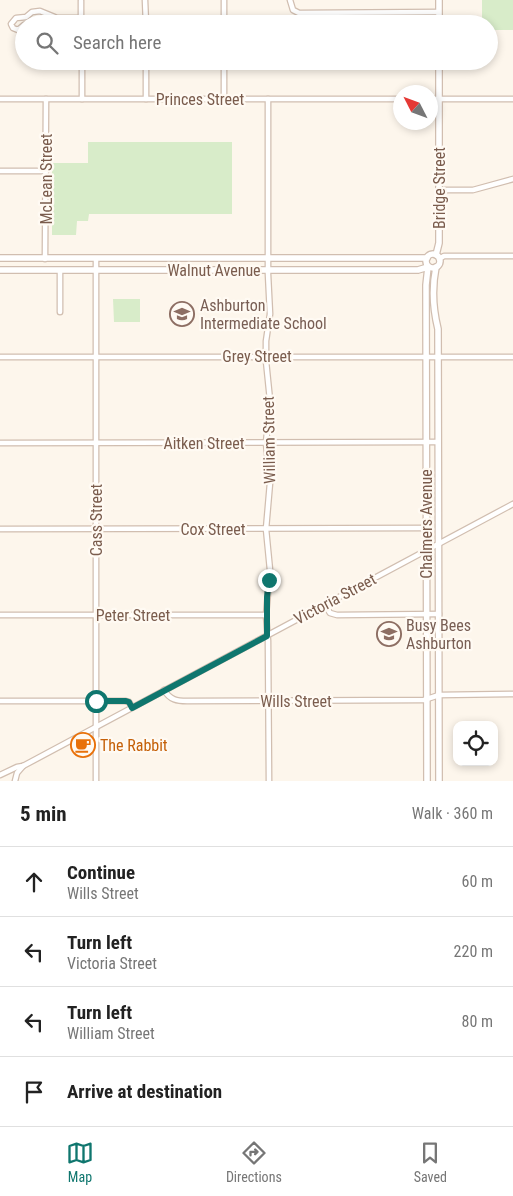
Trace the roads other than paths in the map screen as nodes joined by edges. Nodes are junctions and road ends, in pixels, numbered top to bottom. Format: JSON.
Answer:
{"nodes":[{"id":1,"x":146,"y":0,"type":"edge"},
{"id":2,"x":224,"y":0,"type":"edge"},
{"id":3,"x":290,"y":0,"type":"edge"},
{"id":4,"x":439,"y":0,"type":"edge"},
{"id":5,"x":81,"y":1,"type":"dead end"},
{"id":6,"x":439,"y":12,"type":"joint"},
{"id":7,"x":28,"y":15,"type":"edge"},
{"id":8,"x":50,"y":15,"type":"edge"},
{"id":9,"x":81,"y":15,"type":"edge"},
{"id":10,"x":146,"y":15,"type":"edge"},
{"id":11,"x":224,"y":15,"type":"edge"},
{"id":12,"x":15,"y":19,"type":"edge"},
{"id":13,"x":15,"y":29,"type":"edge"},
{"id":14,"x":82,"y":70,"type":"edge"},
{"id":15,"x":146,"y":70,"type":"edge"},
{"id":16,"x":224,"y":70,"type":"edge"},
{"id":17,"x":439,"y":70,"type":"edge"},
{"id":18,"x":0,"y":99,"type":"edge"},
{"id":19,"x":46,"y":99,"type":"junction"},
{"id":20,"x":82,"y":99,"type":"junction"},
{"id":21,"x":146,"y":99,"type":"junction"},
{"id":22,"x":224,"y":99,"type":"junction"},
{"id":23,"x":268,"y":99,"type":"junction"},
{"id":24,"x":393,"y":99,"type":"edge"},
{"id":25,"x":439,"y":99,"type":"junction"},
{"id":26,"x":513,"y":99,"type":"edge"},
{"id":27,"x":0,"y":171,"type":"edge"},
{"id":28,"x":46,"y":171,"type":"junction"},
{"id":29,"x":513,"y":179,"type":"edge"},
{"id":30,"x":440,"y":190,"type":"junction"},
{"id":31,"x":513,"y":256,"type":"edge"},
{"id":32,"x":268,"y":257,"type":"junction"},
{"id":33,"x":438,"y":257,"type":"junction"},
{"id":34,"x":0,"y":258,"type":"edge"},
{"id":35,"x":427,"y":258,"type":"junction"},
{"id":36,"x":46,"y":259,"type":"junction"},
{"id":37,"x":96,"y":259,"type":"junction"},
{"id":38,"x":428,"y":267,"type":"junction"},
{"id":39,"x":436,"y":267,"type":"junction"},
{"id":40,"x":0,"y":270,"type":"edge"},
{"id":41,"x":268,"y":270,"type":"junction"},
{"id":42,"x":418,"y":270,"type":"junction"},
{"id":43,"x":60,"y":271,"type":"junction"},
{"id":44,"x":96,"y":271,"type":"junction"},
{"id":45,"x":426,"y":285,"type":"junction"},
{"id":46,"x":60,"y":312,"type":"dead end"},
{"id":47,"x":266,"y":356,"type":"junction"},
{"id":48,"x":426,"y":356,"type":"junction"},
{"id":49,"x":438,"y":356,"type":"junction"},
{"id":50,"x":0,"y":357,"type":"edge"},
{"id":51,"x":96,"y":357,"type":"junction"},
{"id":52,"x":513,"y":357,"type":"edge"},
{"id":53,"x":426,"y":442,"type":"junction"},
{"id":54,"x":438,"y":442,"type":"junction"},
{"id":55,"x":0,"y":443,"type":"edge"},
{"id":56,"x":96,"y":443,"type":"junction"},
{"id":57,"x":266,"y":443,"type":"junction"},
{"id":58,"x":513,"y":504,"type":"edge"},
{"id":59,"x":426,"y":528,"type":"junction"},
{"id":60,"x":0,"y":529,"type":"edge"},
{"id":61,"x":96,"y":529,"type":"junction"},
{"id":62,"x":266,"y":529,"type":"junction"},
{"id":63,"x":437,"y":545,"type":"junction"},
{"id":64,"x":426,"y":551,"type":"junction"},
{"id":65,"x":325,"y":605,"type":"junction"},
{"id":66,"x":439,"y":614,"type":"junction"},
{"id":67,"x":0,"y":615,"type":"edge"},
{"id":68,"x":96,"y":615,"type":"junction"},
{"id":69,"x":266,"y":615,"type":"junction"},
{"id":70,"x":427,"y":615,"type":"junction"},
{"id":71,"x":267,"y":636,"type":"junction"},
{"id":72,"x":164,"y":690,"type":"junction"},
{"id":73,"x":513,"y":694,"type":"edge"},
{"id":74,"x":439,"y":695,"type":"junction"},
{"id":75,"x":429,"y":699,"type":"junction"},
{"id":76,"x":0,"y":701,"type":"edge"},
{"id":77,"x":96,"y":701,"type":"junction"},
{"id":78,"x":268,"y":701,"type":"junction"},
{"id":79,"x":132,"y":708,"type":"junction"},
{"id":80,"x":96,"y":727,"type":"junction"},
{"id":81,"x":23,"y":766,"type":"junction"},
{"id":82,"x":5,"y":773,"type":"junction"},
{"id":83,"x":0,"y":775,"type":"edge"},
{"id":84,"x":15,"y":780,"type":"edge"},
{"id":85,"x":96,"y":781,"type":"edge"},
{"id":86,"x":268,"y":781,"type":"edge"},
{"id":87,"x":427,"y":781,"type":"edge"},
{"id":88,"x":438,"y":781,"type":"edge"}],
"edges":[{"from":1,"to":10,"type":"street"},
{"from":2,"to":11,"type":"street"},
{"from":3,"to":6,"type":"street"},
{"from":4,"to":6,"type":"street"},
{"from":5,"to":9,"type":"street"},
{"from":7,"to":8,"type":"street"},
{"from":12,"to":13,"type":"street"},
{"from":14,"to":20,"type":"street"},
{"from":15,"to":21,"type":"street"},
{"from":16,"to":22,"type":"street"},
{"from":17,"to":25,"type":"street","name":"Bridge Street"},
{"from":18,"to":19,"type":"street","name":"Princes Street"},
{"from":19,"to":20,"type":"street","name":"Princes Street"},
{"from":19,"to":28,"type":"street","name":"McLean Street"},
{"from":20,"to":21,"type":"street","name":"Princes Street"},
{"from":21,"to":22,"type":"street","name":"Princes Street"},
{"from":22,"to":23,"type":"street","name":"Princes Street"},
{"from":23,"to":24,"type":"street","name":"Princes Street"},
{"from":23,"to":32,"type":"street","name":"William Street"},
{"from":25,"to":26,"type":"street"},
{"from":25,"to":30,"type":"street","name":"Bridge Street"},
{"from":27,"to":28,"type":"street"},
{"from":28,"to":36,"type":"street","name":"McLean Street"},
{"from":29,"to":30,"type":"street"},
{"from":30,"to":33,"type":"street","name":"Bridge Street"},
{"from":31,"to":33,"type":"street"},
{"from":32,"to":35,"type":"street","name":"Walnut Avenue"},
{"from":32,"to":37,"type":"street","name":"Walnut Avenue"},
{"from":32,"to":41,"type":"street","name":"William Street"},
{"from":33,"to":35,"type":"street"},
{"from":33,"to":39,"type":"street"},
{"from":34,"to":36,"type":"street","name":"Walnut Avenue"},
{"from":35,"to":38,"type":"street"},
{"from":36,"to":37,"type":"street","name":"Walnut Avenue"},
{"from":37,"to":44,"type":"street","name":"Cass Street"},
{"from":38,"to":39,"type":"street"},
{"from":38,"to":42,"type":"street","name":"Walnut Avenue"},
{"from":38,"to":45,"type":"street","name":"Chalmers Avenue"},
{"from":39,"to":49,"type":"street","name":"Chalmers Avenue"},
{"from":40,"to":43,"type":"street","name":"Walnut Avenue"},
{"from":41,"to":42,"type":"street","name":"Walnut Avenue"},
{"from":41,"to":44,"type":"street","name":"Walnut Avenue"},
{"from":41,"to":47,"type":"street","name":"William Street"},
{"from":42,"to":45,"type":"street"},
{"from":43,"to":44,"type":"street","name":"Walnut Avenue"},
{"from":43,"to":46,"type":"street"},
{"from":44,"to":51,"type":"street","name":"Cass Street"},
{"from":45,"to":48,"type":"street","name":"Chalmers Avenue"},
{"from":47,"to":48,"type":"street","name":"Grey Street"},
{"from":47,"to":51,"type":"street","name":"Grey Street"},
{"from":47,"to":57,"type":"street","name":"William Street"},
{"from":48,"to":49,"type":"street","name":"Grey Street"},
{"from":48,"to":53,"type":"street","name":"Chalmers Avenue"},
{"from":49,"to":52,"type":"street","name":"Grey Street"},
{"from":49,"to":54,"type":"street","name":"Chalmers Avenue"},
{"from":50,"to":51,"type":"street","name":"Grey Street"},
{"from":51,"to":56,"type":"street","name":"Cass Street"},
{"from":53,"to":54,"type":"street","name":"Aitken Street"},
{"from":53,"to":57,"type":"street","name":"Aitken Street"},
{"from":53,"to":59,"type":"street","name":"Chalmers Avenue"},
{"from":54,"to":63,"type":"street","name":"Chalmers Avenue"},
{"from":55,"to":56,"type":"street","name":"Aitken Street"},
{"from":56,"to":57,"type":"street","name":"Aitken Street"},
{"from":56,"to":61,"type":"street","name":"Cass Street"},
{"from":57,"to":62,"type":"street","name":"William Street"},
{"from":58,"to":63,"type":"street","name":"Victoria Street"},
{"from":59,"to":62,"type":"street","name":"Cox Street"},
{"from":59,"to":64,"type":"street","name":"Chalmers Avenue"},
{"from":60,"to":61,"type":"street","name":"Cox Street"},
{"from":61,"to":62,"type":"street","name":"Cox Street"},
{"from":61,"to":68,"type":"street","name":"Cass Street"},
{"from":62,"to":69,"type":"street","name":"William Street"},
{"from":63,"to":64,"type":"street","name":"Victoria Street"},
{"from":63,"to":66,"type":"street","name":"Chalmers Avenue"},
{"from":64,"to":65,"type":"street","name":"Victoria Street"},
{"from":64,"to":70,"type":"street","name":"Chalmers Avenue"},
{"from":65,"to":70,"type":"street"},
{"from":65,"to":71,"type":"street","name":"Victoria Street"},
{"from":66,"to":70,"type":"street"},
{"from":66,"to":74,"type":"street","name":"Chalmers Avenue"},
{"from":67,"to":68,"type":"street","name":"Peter Street"},
{"from":68,"to":69,"type":"street","name":"Peter Street"},
{"from":68,"to":77,"type":"street","name":"Cass Street"},
{"from":69,"to":71,"type":"street","name":"William Street"},
{"from":70,"to":75,"type":"street","name":"Chalmers Avenue"},
{"from":71,"to":72,"type":"street","name":"Victoria Street"},
{"from":71,"to":78,"type":"street","name":"William Street"},
{"from":72,"to":78,"type":"street","name":"Wills Street"},
{"from":72,"to":79,"type":"street","name":"Victoria Street"},
{"from":73,"to":74,"type":"street"},
{"from":74,"to":75,"type":"street"},
{"from":74,"to":88,"type":"street","name":"Chalmers Avenue"},
{"from":75,"to":78,"type":"street","name":"Wills Street"},
{"from":75,"to":87,"type":"street","name":"Chalmers Avenue"},
{"from":76,"to":77,"type":"street"},
{"from":77,"to":79,"type":"street"},
{"from":77,"to":80,"type":"street","name":"Cass Street"},
{"from":78,"to":86,"type":"street","name":"William Street"},
{"from":79,"to":80,"type":"street","name":"Victoria Street"},
{"from":80,"to":81,"type":"street","name":"Victoria Street"},
{"from":80,"to":85,"type":"street","name":"Cass Street"},
{"from":81,"to":82,"type":"street","name":"Victoria Street"},
{"from":81,"to":84,"type":"street","name":"Victoria Street"},
{"from":82,"to":83,"type":"street","name":"Victoria Street"},
{"from":82,"to":84,"type":"street","name":"Victoria Street"}]}
